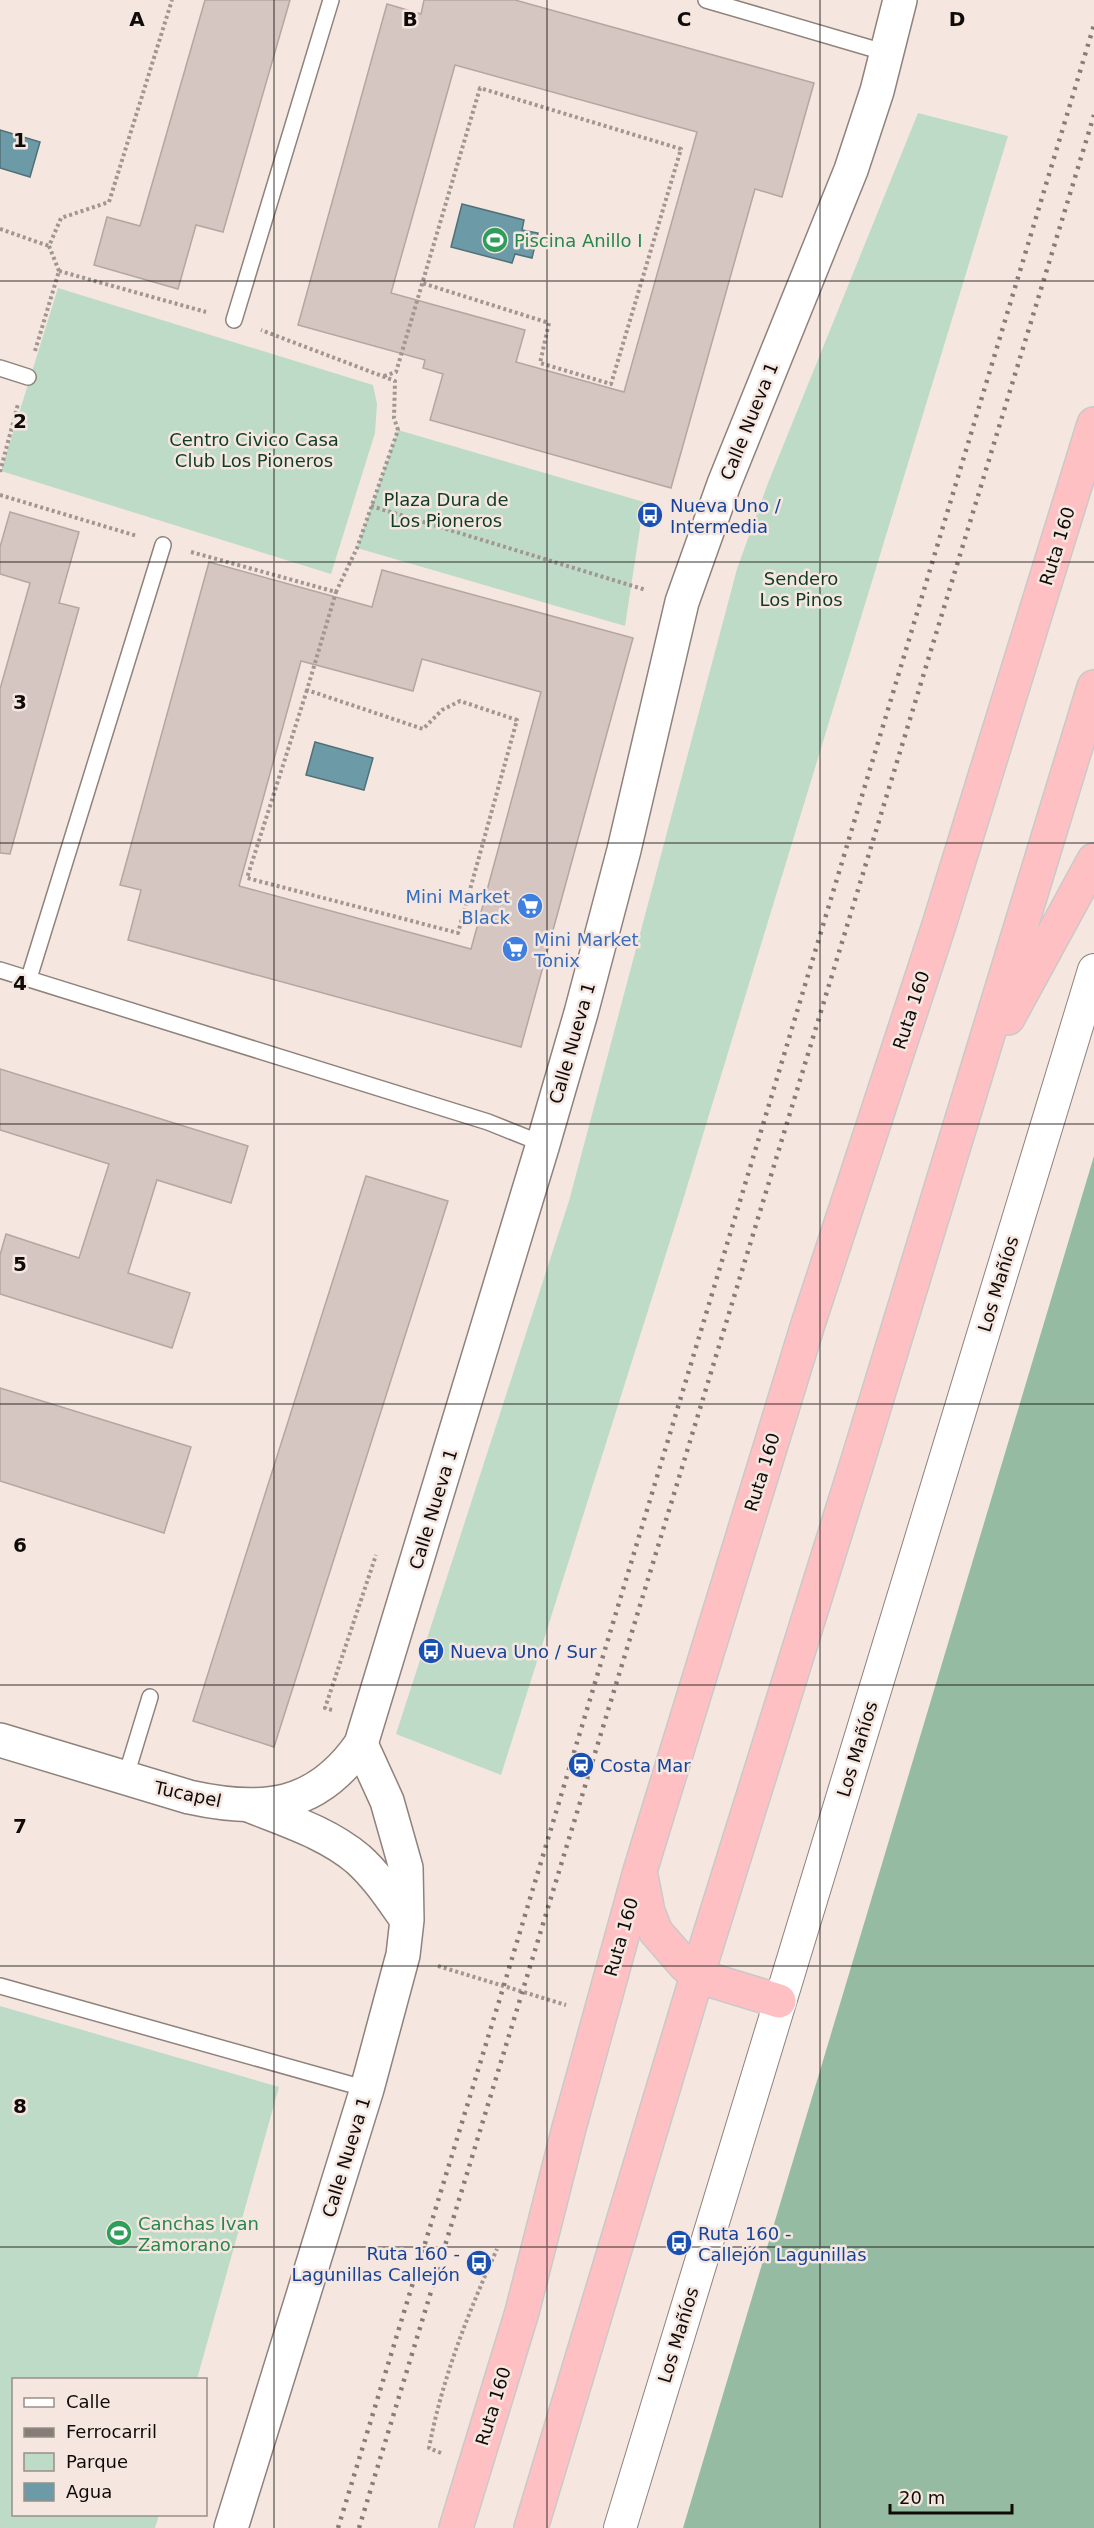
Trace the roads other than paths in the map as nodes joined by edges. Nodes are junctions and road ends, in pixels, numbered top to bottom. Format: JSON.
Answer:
{"nodes":[{"id":1,"x":331,"y":0,"type":"edge"},
{"id":2,"x":706,"y":0,"type":"edge"},
{"id":3,"x":900,"y":0,"type":"edge"},
{"id":4,"x":887,"y":53,"type":"junction"},
{"id":5,"x":234,"y":320,"type":"road end"},
{"id":6,"x":0,"y":368,"type":"edge"},
{"id":7,"x":28,"y":376,"type":"dead end"},
{"id":8,"x":1094,"y":424,"type":"edge"},
{"id":9,"x":163,"y":545,"type":"road end"},
{"id":10,"x":1094,"y":687,"type":"edge"},
{"id":11,"x":1094,"y":860,"type":"edge"},
{"id":12,"x":0,"y":970,"type":"edge"},
{"id":13,"x":1094,"y":970,"type":"edge"},
{"id":14,"x":29,"y":978,"type":"junction"},
{"id":15,"x":974,"y":1080,"type":"junction"},
{"id":16,"x":543,"y":1144,"type":"junction"},
{"id":17,"x":150,"y":1696,"type":"dead end"},
{"id":18,"x":0,"y":1740,"type":"edge"},
{"id":19,"x":361,"y":1744,"type":"junction"},
{"id":20,"x":125,"y":1779,"type":"junction"},
{"id":21,"x":251,"y":1806,"type":"junction"},
{"id":22,"x":640,"y":1871,"type":"junction"},
{"id":23,"x":407,"y":1920,"type":"junction"},
{"id":24,"x":697,"y":1976,"type":"junction"},
{"id":25,"x":0,"y":1986,"type":"edge"},
{"id":26,"x":779,"y":2001,"type":"junction"},
{"id":27,"x":367,"y":2089,"type":"junction"},
{"id":28,"x":231,"y":2528,"type":"edge"},
{"id":29,"x":456,"y":2528,"type":"edge"},
{"id":30,"x":531,"y":2528,"type":"edge"},
{"id":31,"x":620,"y":2528,"type":"edge"}],
"edges":[{"from":1,"to":5,"type":"lane"},
{"from":2,"to":4,"type":"lane"},
{"from":3,"to":4,"type":"main road","name":"Calle Nueva 1"},
{"from":4,"to":16,"type":"main road","name":"Calle Nueva 1"},
{"from":6,"to":7,"type":"lane"},
{"from":8,"to":22,"type":"highway","name":"Ruta 160"},
{"from":9,"to":14,"type":"lane"},
{"from":10,"to":15,"type":"highway"},
{"from":11,"to":15,"type":"highway"},
{"from":12,"to":14,"type":"lane"},
{"from":13,"to":26,"type":"street","name":"Los Mañíos"},
{"from":14,"to":16,"type":"lane"},
{"from":15,"to":24,"type":"highway"},
{"from":16,"to":19,"type":"main road","name":"Calle Nueva 1"},
{"from":17,"to":20,"type":"lane"},
{"from":18,"to":20,"type":"main road","name":"Tucapel"},
{"from":19,"to":21,"type":"main road","name":"Tucapel"},
{"from":19,"to":23,"type":"main road","name":"Calle Nueva 1"},
{"from":20,"to":21,"type":"main road","name":"Tucapel"},
{"from":21,"to":23,"type":"main road"},
{"from":22,"to":24,"type":"highway"},
{"from":22,"to":29,"type":"highway","name":"Ruta 160"},
{"from":23,"to":27,"type":"main road","name":"Calle Nueva 1"},
{"from":24,"to":26,"type":"highway"},
{"from":24,"to":30,"type":"highway"},
{"from":25,"to":27,"type":"lane"},
{"from":26,"to":31,"type":"street","name":"Los Mañíos"},
{"from":27,"to":28,"type":"main road","name":"Calle Nueva 1"}]}
